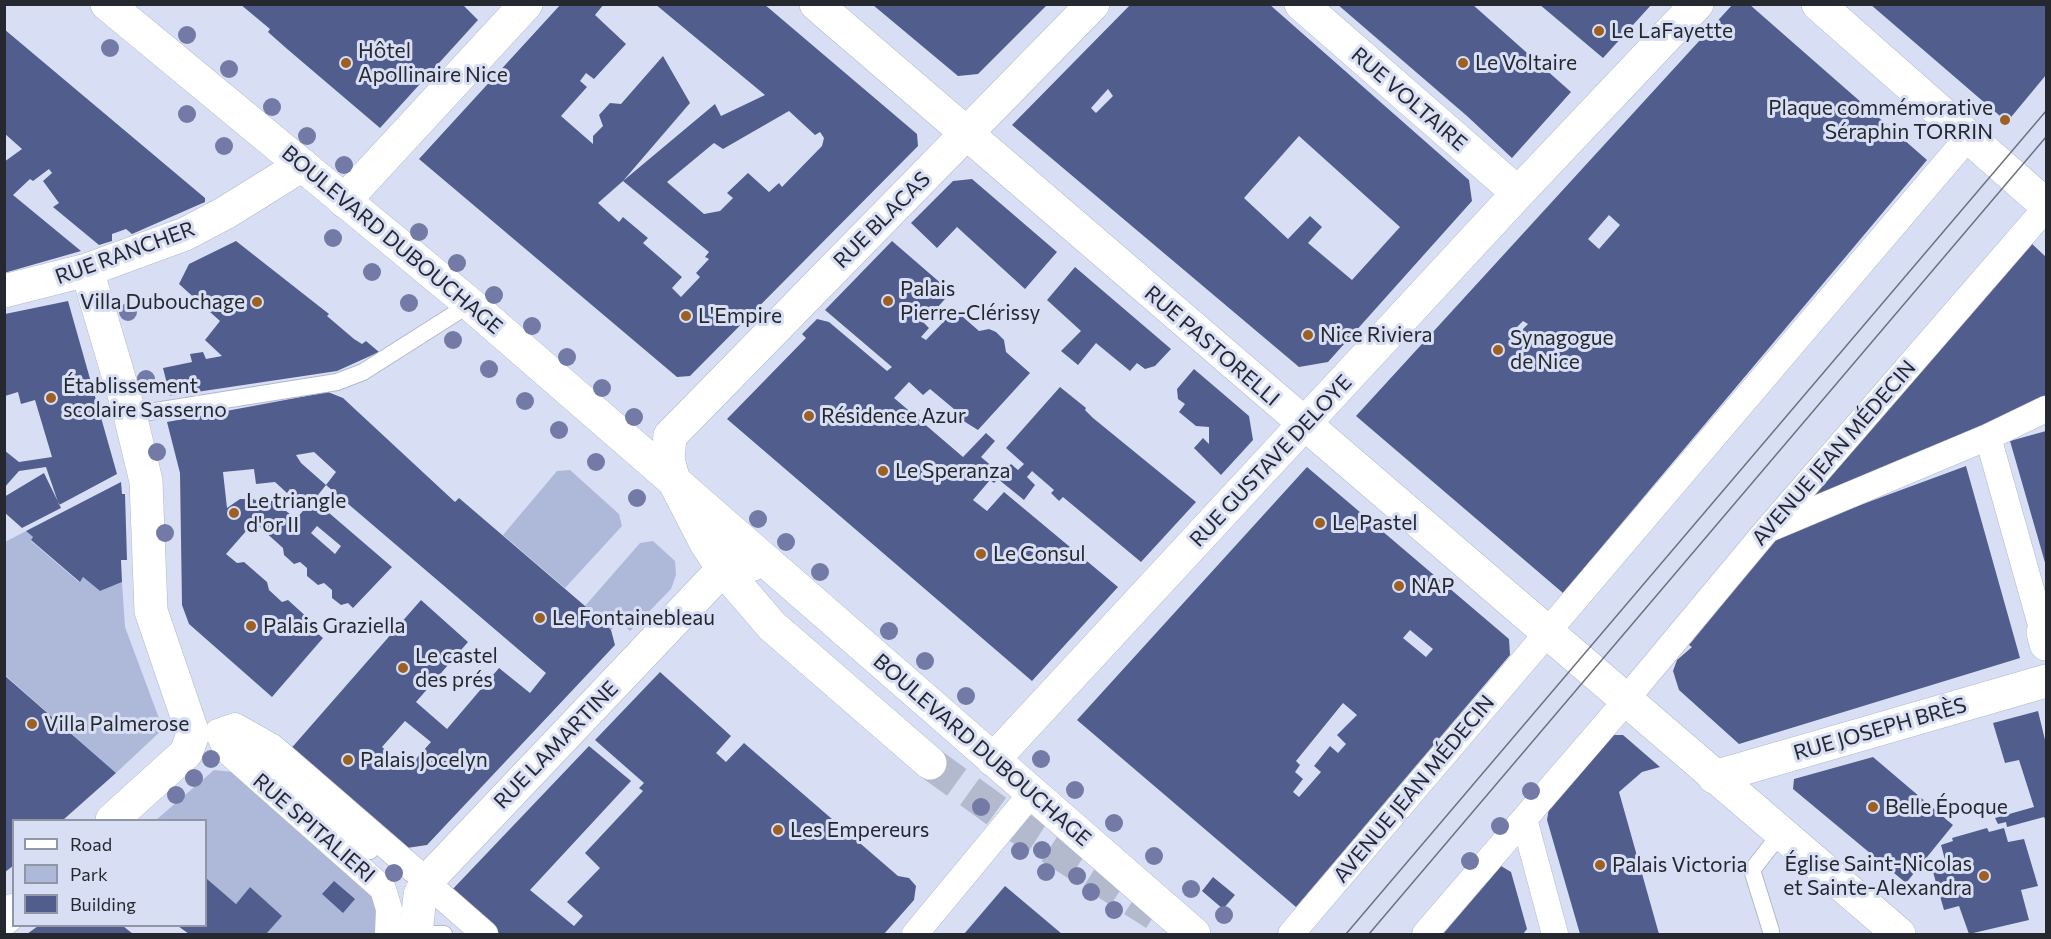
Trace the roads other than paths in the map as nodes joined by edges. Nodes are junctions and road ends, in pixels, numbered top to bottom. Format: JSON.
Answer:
{"nodes":[{"id":1,"x":107,"y":4,"type":"edge"},
{"id":2,"x":526,"y":4,"type":"edge"},
{"id":3,"x":816,"y":4,"type":"edge"},
{"id":4,"x":1093,"y":4,"type":"edge"},
{"id":5,"x":1301,"y":4,"type":"edge"},
{"id":6,"x":1697,"y":4,"type":"edge"},
{"id":7,"x":1818,"y":4,"type":"edge"},
{"id":8,"x":967,"y":134,"type":"junction"},
{"id":9,"x":1959,"y":148,"type":"dead end"},
{"id":10,"x":302,"y":165,"type":"junction"},
{"id":11,"x":1518,"y":193,"type":"junction"},
{"id":12,"x":344,"y":201,"type":"junction"},
{"id":13,"x":2043,"y":211,"type":"edge"},
{"id":14,"x":87,"y":270,"type":"junction"},
{"id":15,"x":4,"y":291,"type":"edge"},
{"id":16,"x":470,"y":304,"type":"junction"},
{"id":17,"x":2046,"y":410,"type":"edge"},
{"id":18,"x":130,"y":415,"type":"junction"},
{"id":19,"x":1304,"y":425,"type":"junction"},
{"id":20,"x":670,"y":436,"type":"joint"},
{"id":21,"x":1988,"y":437,"type":"junction"},
{"id":22,"x":674,"y":481,"type":"junction"},
{"id":23,"x":1767,"y":530,"type":"junction"},
{"id":24,"x":771,"y":563,"type":"junction"},
{"id":25,"x":723,"y":569,"type":"junction"},
{"id":26,"x":1554,"y":624,"type":"dead end"},
{"id":27,"x":2044,"y":638,"type":"edge"},
{"id":28,"x":1538,"y":644,"type":"dead end"},
{"id":29,"x":2046,"y":681,"type":"edge"},
{"id":30,"x":1620,"y":695,"type":"junction"},
{"id":31,"x":206,"y":733,"type":"junction"},
{"id":32,"x":993,"y":760,"type":"junction"},
{"id":33,"x":930,"y":763,"type":"tunnel mouth"},
{"id":34,"x":1714,"y":777,"type":"junction"},
{"id":35,"x":1031,"y":794,"type":"junction"},
{"id":36,"x":113,"y":819,"type":"edge"},
{"id":37,"x":1524,"y":819,"type":"junction"},
{"id":38,"x":1781,"y":833,"type":"junction"},
{"id":39,"x":370,"y":851,"type":"dead end"},
{"id":40,"x":414,"y":870,"type":"dead end"},
{"id":41,"x":437,"y":892,"type":"dead end"},
{"id":42,"x":1771,"y":931,"type":"dead end"},
{"id":43,"x":388,"y":934,"type":"edge"},
{"id":44,"x":416,"y":934,"type":"edge"},
{"id":45,"x":444,"y":934,"type":"edge"},
{"id":46,"x":485,"y":934,"type":"edge"},
{"id":47,"x":915,"y":934,"type":"edge"},
{"id":48,"x":1194,"y":934,"type":"edge"},
{"id":49,"x":1291,"y":934,"type":"edge"},
{"id":50,"x":1425,"y":934,"type":"edge"},
{"id":51,"x":1555,"y":934,"type":"edge"},
{"id":52,"x":1899,"y":934,"type":"edge"}],
"edges":[{"from":1,"to":10,"type":"street","name":"BOULEVARD DUBOUCHAGE"},
{"from":2,"to":12,"type":"street"},
{"from":3,"to":8,"type":"street","name":"RUE PASTORELLI"},
{"from":4,"to":8,"type":"street","name":"RUE BLACAS"},
{"from":5,"to":11,"type":"street","name":"RUE VOLTAIRE"},
{"from":6,"to":11,"type":"street","name":"RUE GUSTAVE DELOYE"},
{"from":7,"to":13,"type":"street"},
{"from":8,"to":19,"type":"street","name":"RUE PASTORELLI"},
{"from":8,"to":20,"type":"street","name":"RUE BLACAS"},
{"from":9,"to":26,"type":"street"},
{"from":10,"to":12,"type":"street","name":"BOULEVARD DUBOUCHAGE"},
{"from":10,"to":14,"type":"street","name":"RUE RANCHER"},
{"from":11,"to":19,"type":"street","name":"RUE GUSTAVE DELOYE"},
{"from":12,"to":16,"type":"street","name":"BOULEVARD DUBOUCHAGE"},
{"from":13,"to":23,"type":"street","name":"AVENUE JEAN MÉDECIN"},
{"from":14,"to":15,"type":"street","name":"RUE RANCHER"},
{"from":14,"to":18,"type":"street"},
{"from":16,"to":18,"type":"lane"},
{"from":16,"to":22,"type":"street","name":"BOULEVARD DUBOUCHAGE"},
{"from":17,"to":21,"type":"street"},
{"from":18,"to":31,"type":"street"},
{"from":19,"to":30,"type":"street","name":"RUE PASTORELLI"},
{"from":19,"to":32,"type":"street","name":"RUE GUSTAVE DELOYE"},
{"from":20,"to":22,"type":"street","name":"BOULEVARD DUBOUCHAGE"},
{"from":21,"to":23,"type":"street"},
{"from":21,"to":27,"type":"street"},
{"from":22,"to":24,"type":"street","name":"BOULEVARD DUBOUCHAGE"},
{"from":22,"to":25,"type":"street","name":"BOULEVARD DUBOUCHAGE"},
{"from":23,"to":30,"type":"street","name":"AVENUE JEAN MÉDECIN"},
{"from":24,"to":25,"type":"street"},
{"from":24,"to":32,"type":"street","name":"BOULEVARD DUBOUCHAGE"},
{"from":25,"to":33,"type":"street","name":"BOULEVARD DUBOUCHAGE"},
{"from":25,"to":44,"type":"street","name":"RUE LAMARTINE"},
{"from":28,"to":49,"type":"street","name":"AVENUE JEAN MÉDECIN"},
{"from":29,"to":34,"type":"street","name":"RUE JOSEPH BRÈS"},
{"from":30,"to":34,"type":"street","name":"RUE PASTORELLI"},
{"from":30,"to":37,"type":"street","name":"AVENUE JEAN MÉDECIN"},
{"from":31,"to":36,"type":"street"},
{"from":31,"to":39,"type":"lane"},
{"from":31,"to":40,"type":"street","name":"RUE SPITALIERI"},
{"from":31,"to":43,"type":"street","name":"RUE SPITALIERI"},
{"from":32,"to":35,"type":"street","name":"BOULEVARD DUBOUCHAGE"},
{"from":34,"to":38,"type":"street","name":"RUE PASTORELLI"},
{"from":35,"to":47,"type":"street"},
{"from":35,"to":48,"type":"street","name":"BOULEVARD DUBOUCHAGE"},
{"from":37,"to":50,"type":"street","name":"AVENUE JEAN MÉDECIN"},
{"from":37,"to":51,"type":"street"},
{"from":38,"to":42,"type":"lane"},
{"from":38,"to":52,"type":"street","name":"RUE PASTORELLI"},
{"from":41,"to":46,"type":"street"},
{"from":44,"to":45,"type":"lane"}]}
